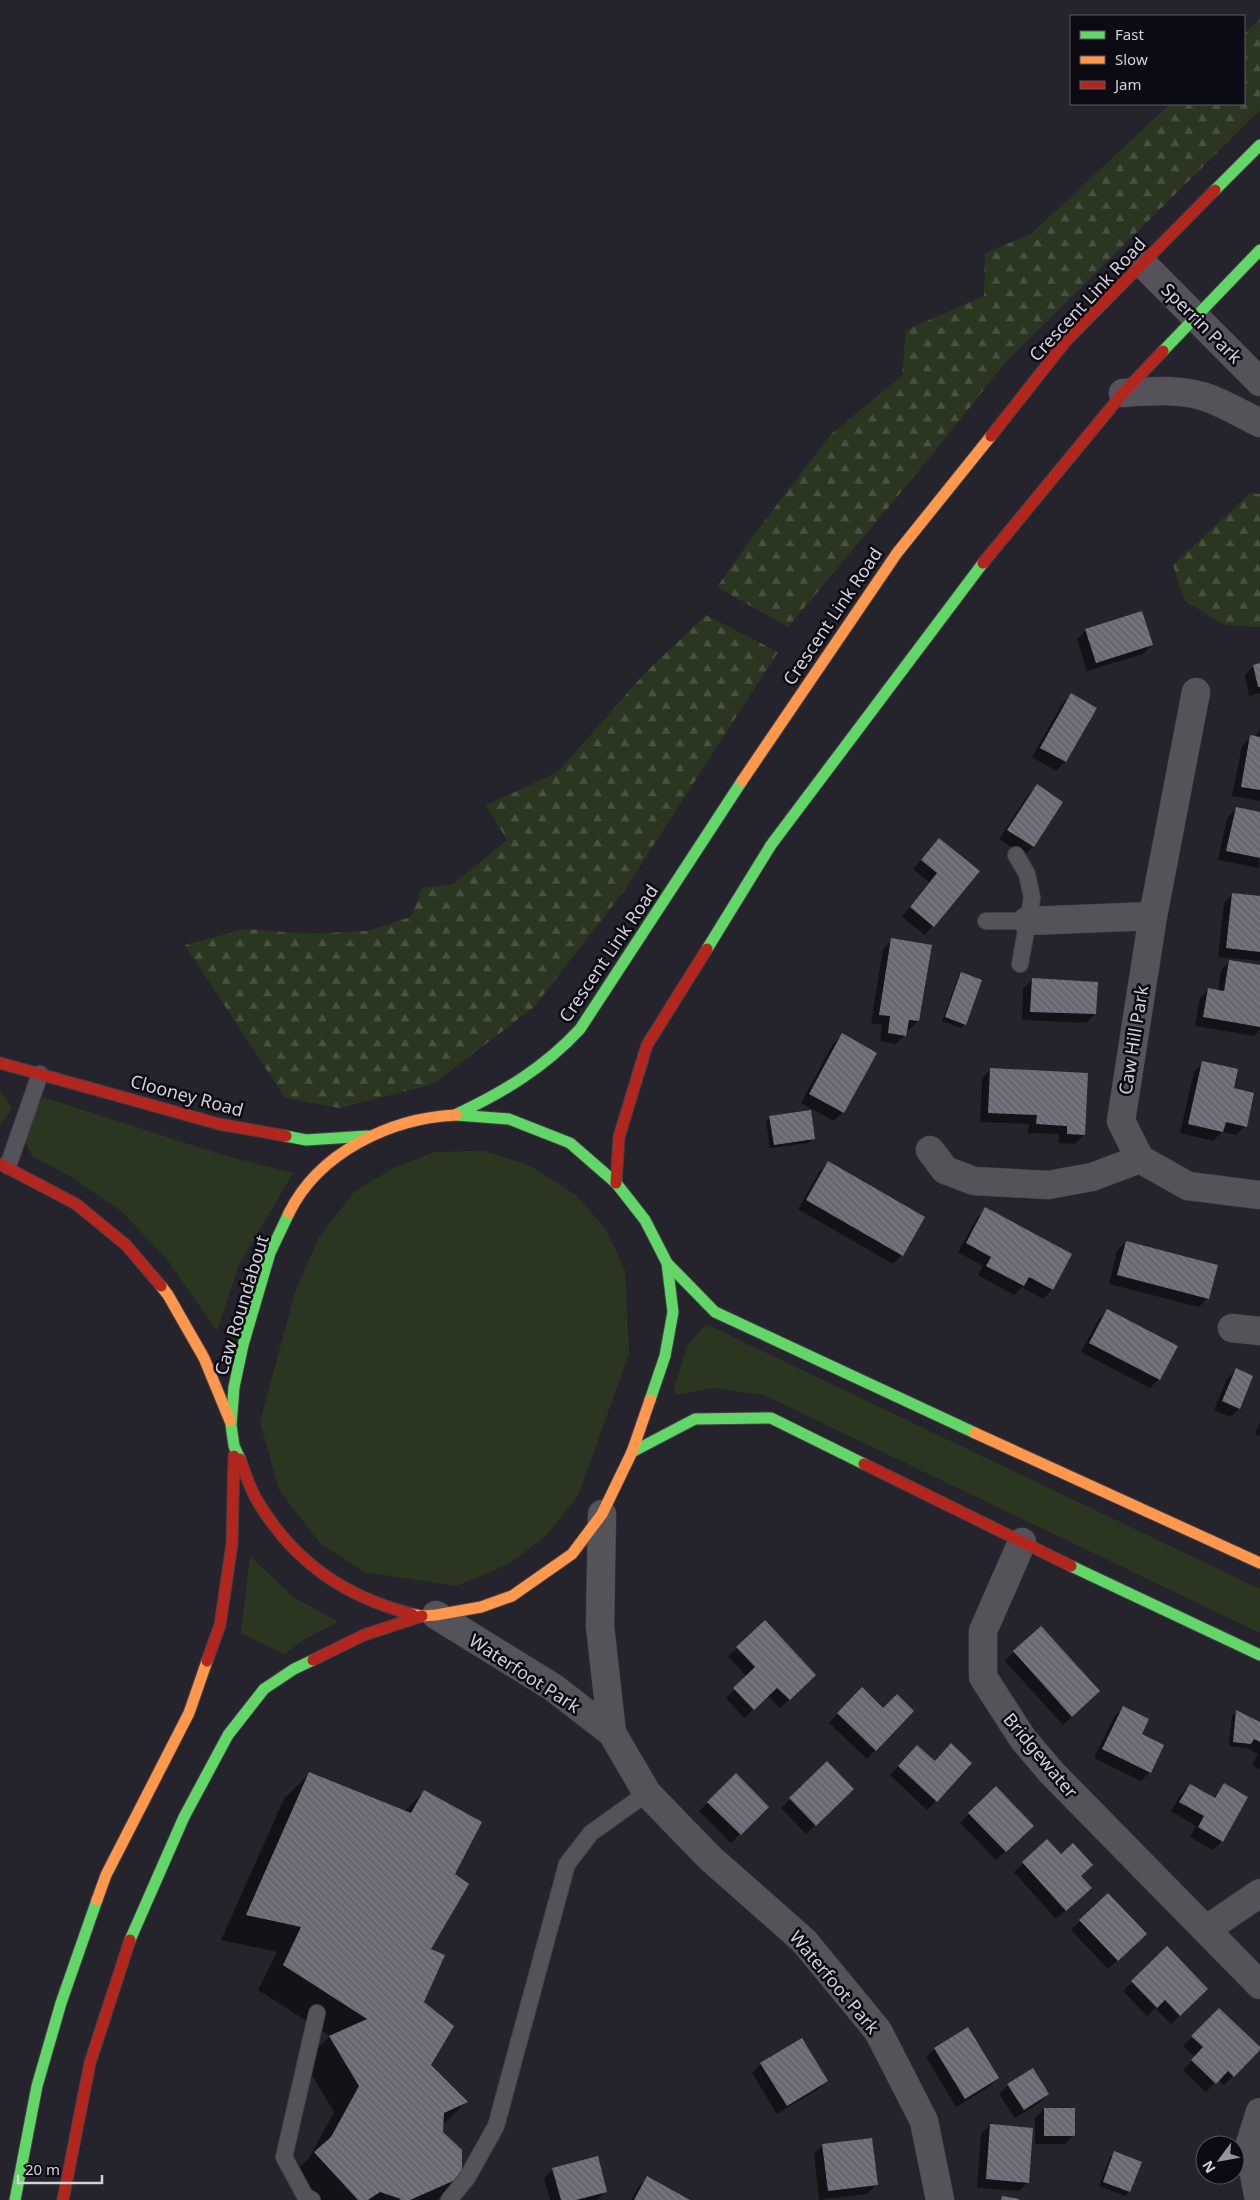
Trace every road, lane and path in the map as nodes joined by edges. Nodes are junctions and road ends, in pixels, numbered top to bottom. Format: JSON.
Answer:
{"nodes":[{"id":1,"x":1260,"y":145,"type":"edge"},
{"id":2,"x":1260,"y":250,"type":"edge"},
{"id":3,"x":1143,"y":264,"type":"junction"},
{"id":4,"x":1195,"y":317,"type":"junction"},
{"id":5,"x":1260,"y":382,"type":"edge"},
{"id":6,"x":1123,"y":393,"type":"junction"},
{"id":7,"x":1260,"y":423,"type":"edge"},
{"id":8,"x":1196,"y":692,"type":"dead end"},
{"id":9,"x":1016,"y":855,"type":"dead end"},
{"id":10,"x":1153,"y":916,"type":"junction"},
{"id":11,"x":1027,"y":921,"type":"junction"},
{"id":12,"x":986,"y":922,"type":"dead end"},
{"id":13,"x":1020,"y":964,"type":"dead end"},
{"id":14,"x":0,"y":1063,"type":"edge"},
{"id":15,"x":40,"y":1074,"type":"junction"},
{"id":16,"x":456,"y":1115,"type":"junction"},
{"id":17,"x":368,"y":1136,"type":"junction"},
{"id":18,"x":930,"y":1150,"type":"dead end"},
{"id":19,"x":1140,"y":1159,"type":"junction"},
{"id":20,"x":4,"y":1165,"type":"edge"},
{"id":21,"x":616,"y":1183,"type":"junction"},
{"id":22,"x":1260,"y":1195,"type":"edge"},
{"id":23,"x":668,"y":1263,"type":"junction"},
{"id":24,"x":1232,"y":1328,"type":"dead end"},
{"id":25,"x":1260,"y":1331,"type":"edge"},
{"id":26,"x":231,"y":1425,"type":"junction"},
{"id":27,"x":234,"y":1446,"type":"junction"},
{"id":28,"x":632,"y":1452,"type":"junction"},
{"id":29,"x":602,"y":1514,"type":"junction"},
{"id":30,"x":1022,"y":1542,"type":"junction"},
{"id":31,"x":1260,"y":1563,"type":"edge"},
{"id":32,"x":429,"y":1616,"type":"junction"},
{"id":33,"x":1260,"y":1655,"type":"edge"},
{"id":34,"x":612,"y":1733,"type":"junction"},
{"id":35,"x":647,"y":1793,"type":"junction"},
{"id":36,"x":1260,"y":1892,"type":"edge"},
{"id":37,"x":1208,"y":1929,"type":"junction"},
{"id":38,"x":1260,"y":1985,"type":"edge"},
{"id":39,"x":317,"y":2013,"type":"dead end"},
{"id":40,"x":1260,"y":2112,"type":"edge"},
{"id":41,"x":15,"y":2200,"type":"edge"},
{"id":42,"x":63,"y":2200,"type":"edge"},
{"id":43,"x":312,"y":2200,"type":"edge"},
{"id":44,"x":449,"y":2200,"type":"edge"},
{"id":45,"x":940,"y":2200,"type":"edge"},
{"id":46,"x":1259,"y":2200,"type":"edge"}],
"edges":[{"from":1,"to":3,"type":"highway","name":"Crescent Link Road"},
{"from":2,"to":4,"type":"highway"},
{"from":3,"to":4,"type":"street","name":"Sperrin Park"},
{"from":3,"to":16,"type":"highway","name":"Crescent Link Road"},
{"from":4,"to":5,"type":"street","name":"Sperrin Park"},
{"from":4,"to":6,"type":"highway"},
{"from":6,"to":7,"type":"street"},
{"from":6,"to":21,"type":"highway"},
{"from":8,"to":10,"type":"street","name":"Caw Hill Park"},
{"from":9,"to":11,"type":"lane"},
{"from":10,"to":11,"type":"street"},
{"from":10,"to":19,"type":"street","name":"Caw Hill Park"},
{"from":11,"to":12,"type":"lane"},
{"from":11,"to":13,"type":"lane"},
{"from":14,"to":15,"type":"highway","name":"Clooney Road"},
{"from":15,"to":17,"type":"highway","name":"Clooney Road"},
{"from":15,"to":20,"type":"lane"},
{"from":16,"to":17,"type":"highway","name":"Caw Roundabout"},
{"from":16,"to":21,"type":"highway","name":"Caw Roundabout"},
{"from":17,"to":26,"type":"highway","name":"Caw Roundabout"},
{"from":18,"to":19,"type":"street"},
{"from":19,"to":22,"type":"street"},
{"from":20,"to":26,"type":"highway"},
{"from":21,"to":23,"type":"highway","name":"Caw Roundabout"},
{"from":23,"to":28,"type":"highway","name":"Caw Roundabout"},
{"from":23,"to":31,"type":"highway"},
{"from":24,"to":25,"type":"street"},
{"from":26,"to":27,"type":"highway","name":"Caw Roundabout"},
{"from":27,"to":32,"type":"highway","name":"Caw Roundabout"},
{"from":27,"to":41,"type":"highway"},
{"from":28,"to":29,"type":"highway","name":"Caw Roundabout"},
{"from":28,"to":30,"type":"highway"},
{"from":29,"to":32,"type":"highway","name":"Caw Roundabout"},
{"from":29,"to":34,"type":"street","name":"Waterfoot Park"},
{"from":30,"to":33,"type":"highway"},
{"from":30,"to":37,"type":"street","name":"Bridgewater"},
{"from":32,"to":34,"type":"street","name":"Waterfoot Park"},
{"from":32,"to":42,"type":"highway"},
{"from":34,"to":35,"type":"street","name":"Waterfoot Park"},
{"from":35,"to":44,"type":"lane"},
{"from":35,"to":45,"type":"street","name":"Waterfoot Park"},
{"from":36,"to":37,"type":"street"},
{"from":37,"to":38,"type":"street","name":"Bridgewater"},
{"from":39,"to":43,"type":"lane"},
{"from":40,"to":46,"type":"street"}]}
